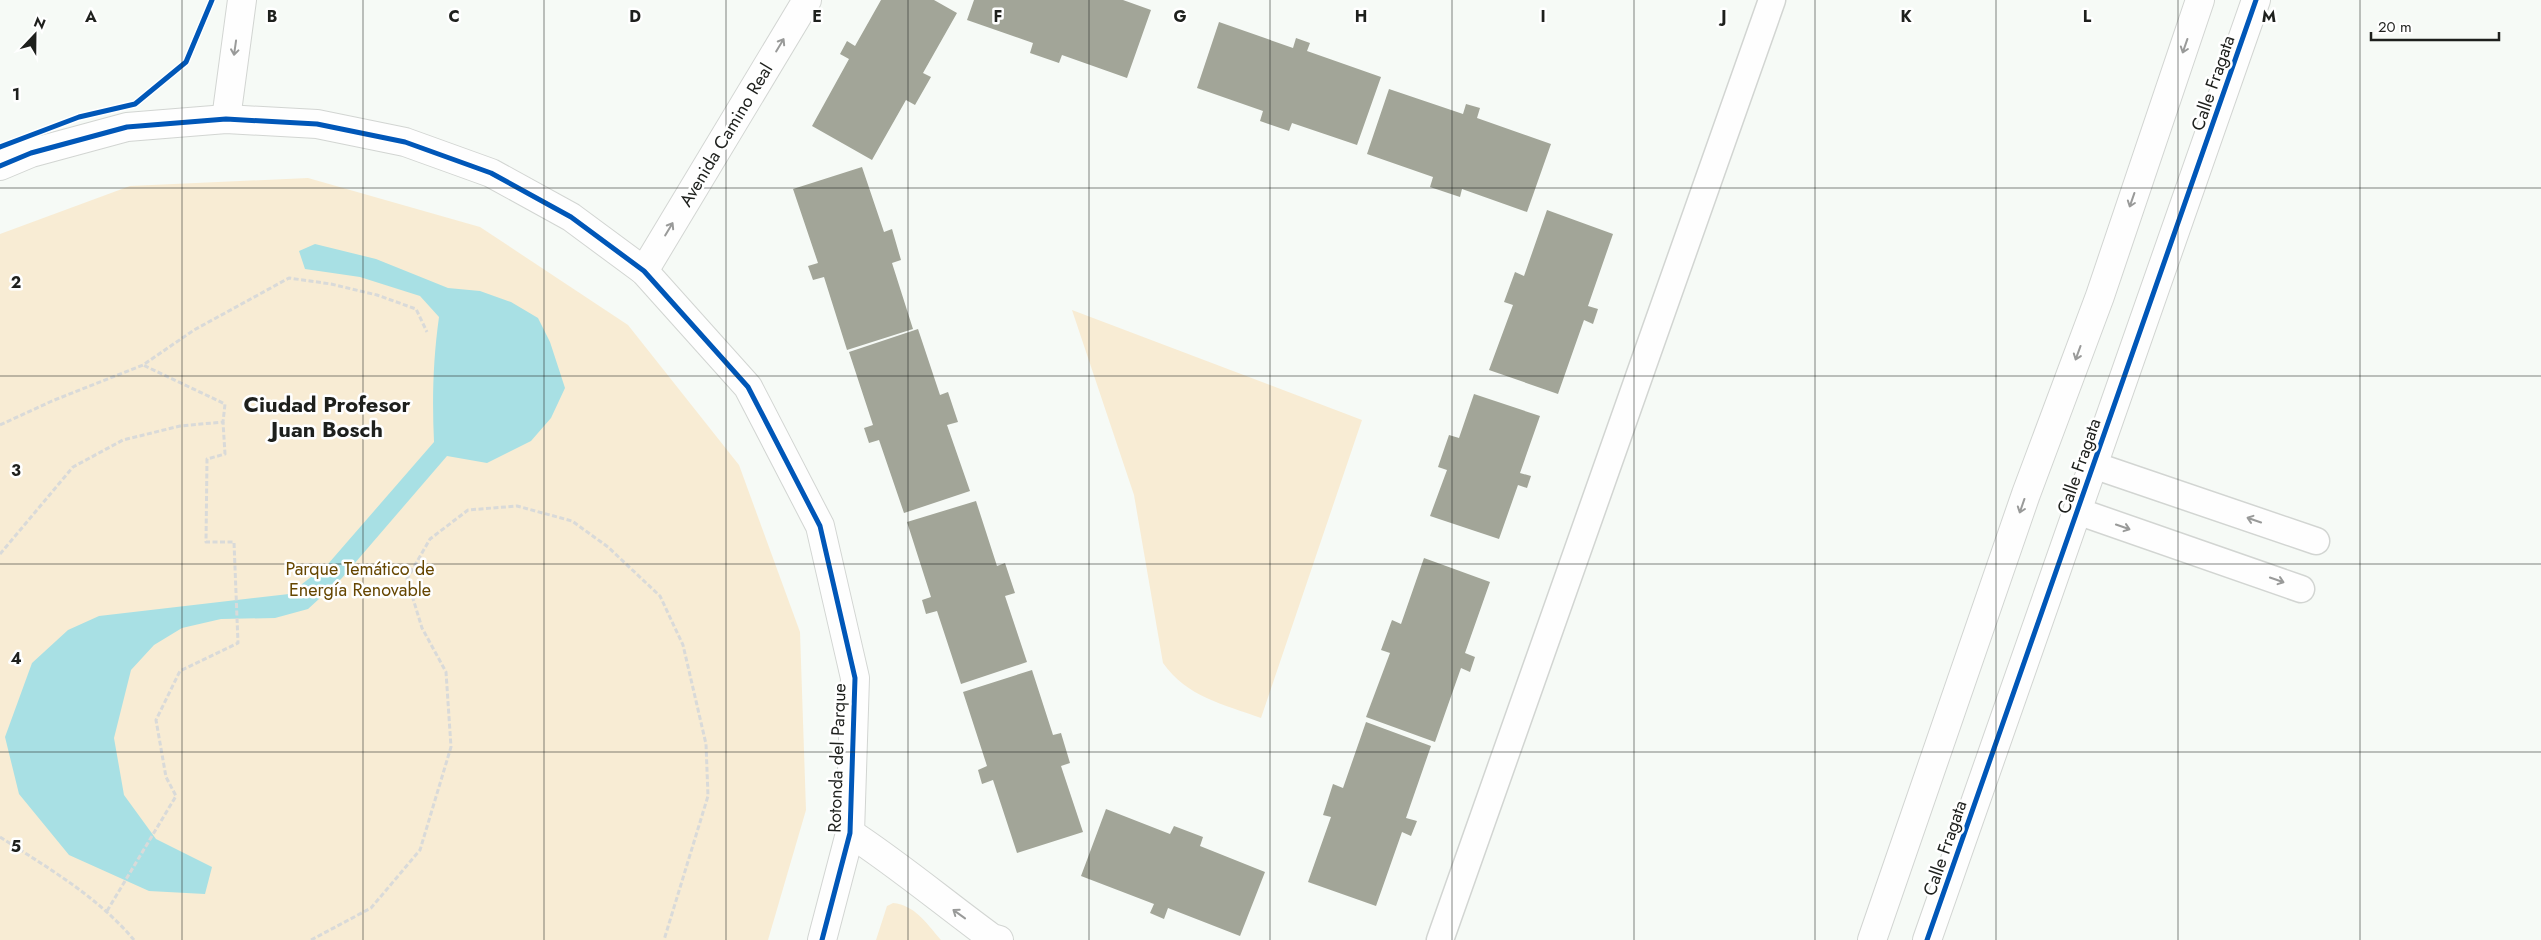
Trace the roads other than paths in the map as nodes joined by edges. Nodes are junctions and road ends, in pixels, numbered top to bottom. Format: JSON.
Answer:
{"nodes":[{"id":1,"x":242,"y":0,"type":"edge"},
{"id":2,"x":807,"y":0,"type":"edge"},
{"id":3,"x":1772,"y":0,"type":"edge"},
{"id":4,"x":2200,"y":0,"type":"edge"},
{"id":5,"x":2256,"y":0,"type":"edge"},
{"id":6,"x":226,"y":119,"type":"junction"},
{"id":7,"x":0,"y":166,"type":"edge"},
{"id":8,"x":644,"y":271,"type":"junction"},
{"id":9,"x":2093,"y":465,"type":"junction"},
{"id":10,"x":2077,"y":511,"type":"junction"},
{"id":11,"x":2316,"y":542,"type":"dead end"},
{"id":12,"x":2301,"y":589,"type":"dead end"},
{"id":13,"x":850,"y":833,"type":"junction"},
{"id":14,"x":822,"y":940,"type":"edge"},
{"id":15,"x":999,"y":940,"type":"edge"},
{"id":16,"x":1440,"y":940,"type":"edge"},
{"id":17,"x":1872,"y":940,"type":"edge"},
{"id":18,"x":1927,"y":940,"type":"edge"}],
"edges":[{"from":1,"to":6,"type":"street","one_way":true},
{"from":8,"to":2,"type":"street","name":"Avenida Camino Real","one_way":true},
{"from":3,"to":16,"type":"lane"},
{"from":4,"to":17,"type":"street","one_way":true},
{"from":5,"to":9,"type":"street","name":"Calle Fragata"},
{"from":6,"to":7,"type":"street","name":"Rotonda del Parque"},
{"from":6,"to":8,"type":"street","name":"Rotonda del Parque"},
{"from":8,"to":13,"type":"street","name":"Rotonda del Parque"},
{"from":9,"to":10,"type":"street","name":"Calle Fragata"},
{"from":11,"to":9,"type":"lane","one_way":true},
{"from":10,"to":12,"type":"lane","one_way":true},
{"from":10,"to":18,"type":"street","name":"Calle Fragata"},
{"from":13,"to":14,"type":"street","name":"Rotonda del Parque"},
{"from":15,"to":13,"type":"street","one_way":true}]}
